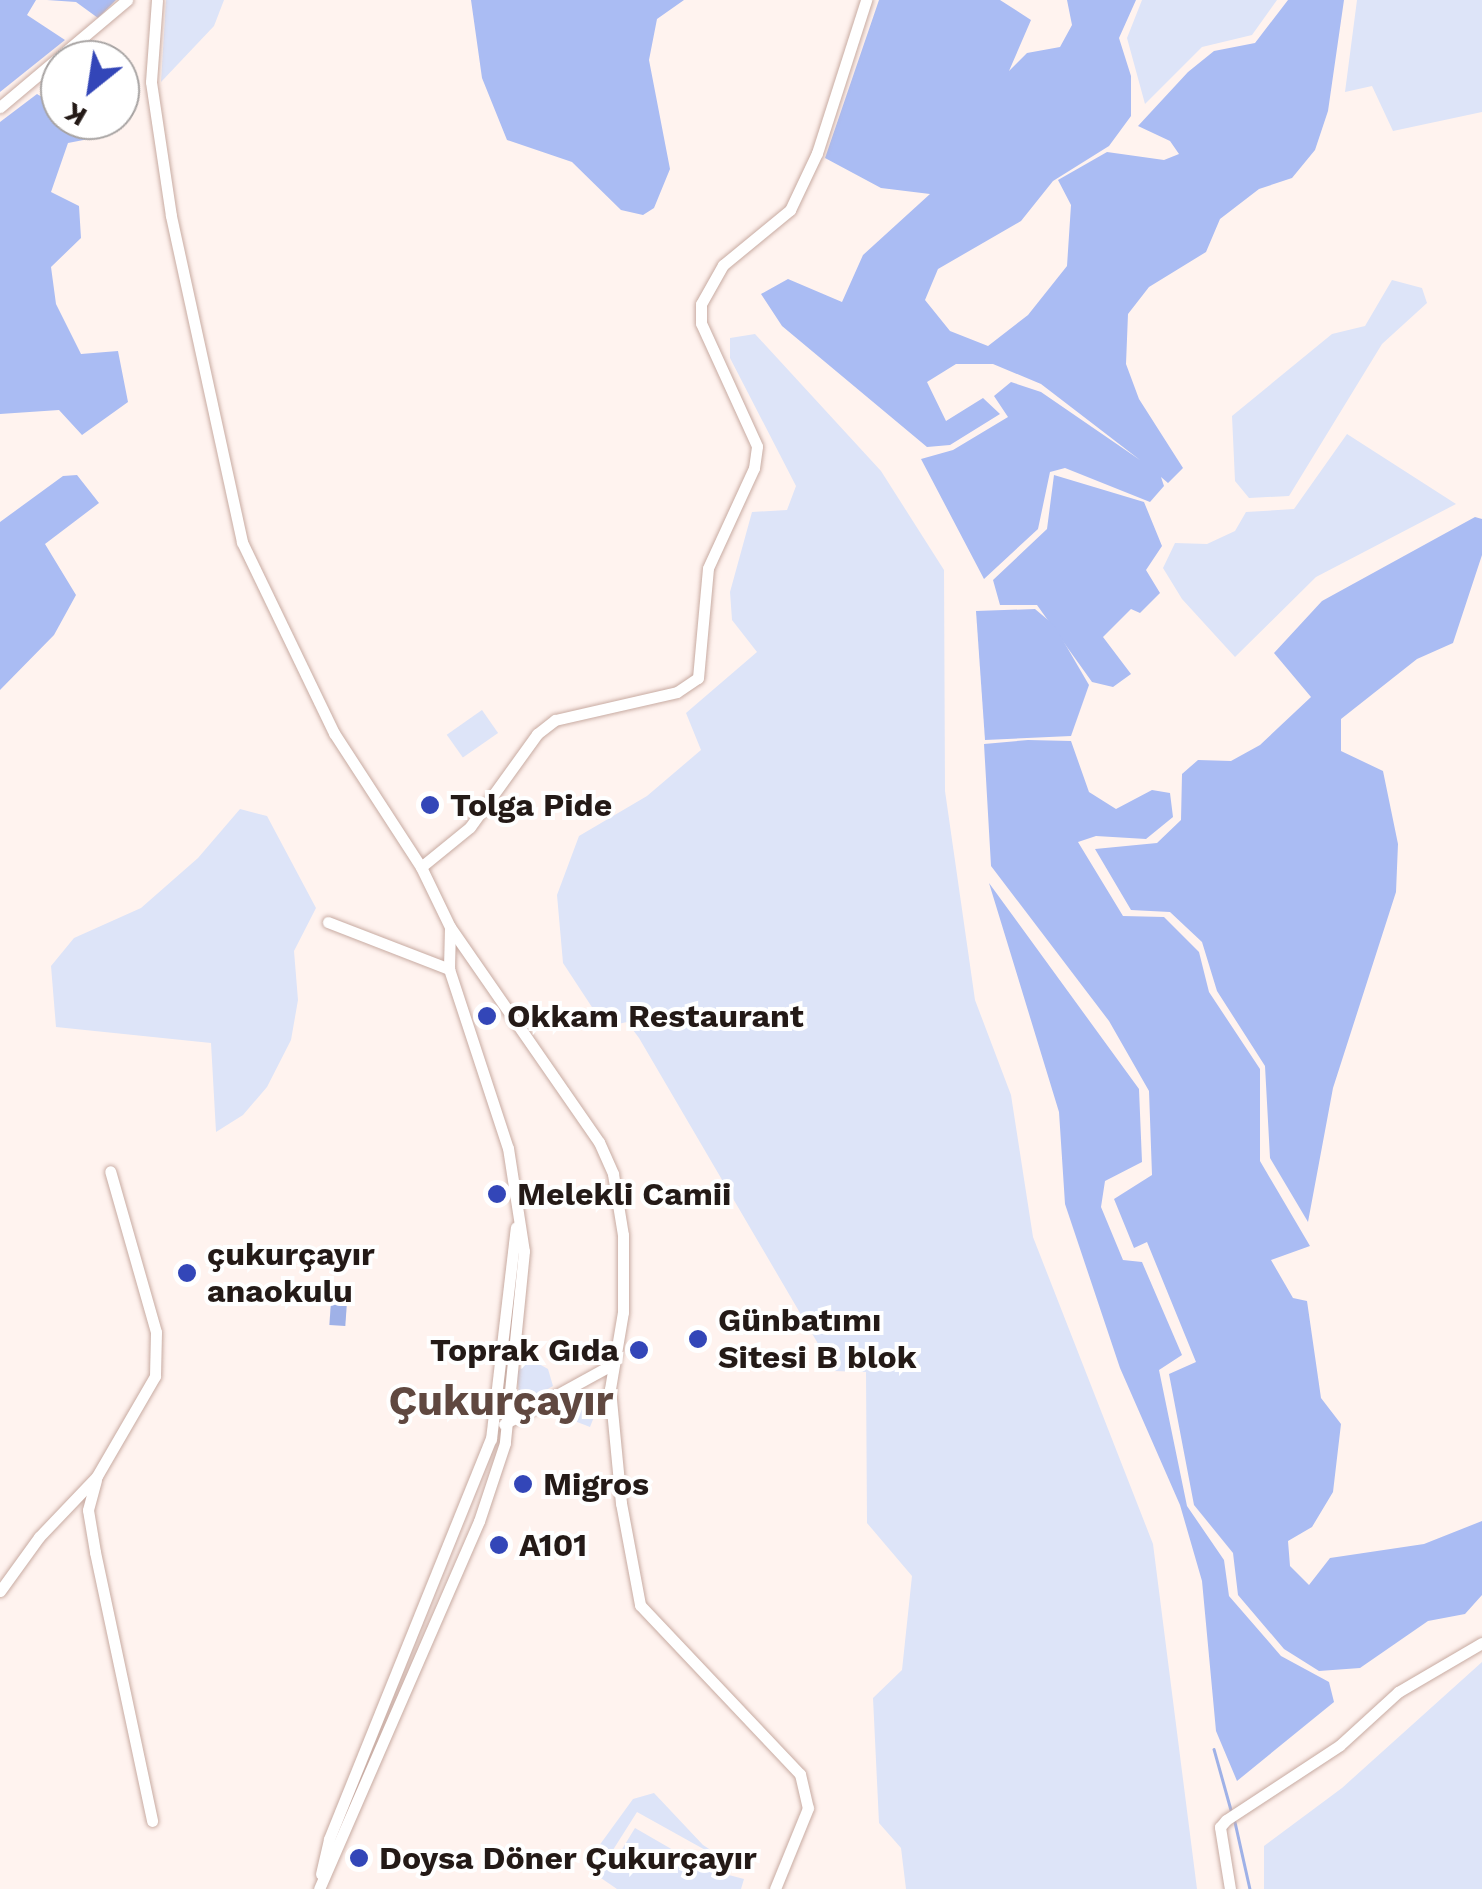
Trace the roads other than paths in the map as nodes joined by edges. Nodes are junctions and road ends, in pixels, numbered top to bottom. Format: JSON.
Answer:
{"nodes":[{"id":1,"x":127,"y":0,"type":"edge"},
{"id":2,"x":158,"y":0,"type":"edge"},
{"id":3,"x":866,"y":0,"type":"edge"},
{"id":4,"x":0,"y":107,"type":"edge"},
{"id":5,"x":421,"y":867,"type":"junction"},
{"id":6,"x":328,"y":922,"type":"dead end"},
{"id":7,"x":450,"y":927,"type":"junction"},
{"id":8,"x":449,"y":970,"type":"junction"},
{"id":9,"x":110,"y":1171,"type":"dead end"},
{"id":10,"x":519,"y":1198,"type":"junction"},
{"id":11,"x":613,"y":1364,"type":"junction"},
{"id":12,"x":495,"y":1424,"type":"junction"},
{"id":13,"x":510,"y":1424,"type":"junction"},
{"id":14,"x":98,"y":1476,"type":"junction"},
{"id":15,"x":0,"y":1592,"type":"edge"},
{"id":16,"x":1482,"y":1643,"type":"edge"},
{"id":17,"x":152,"y":1821,"type":"dead end"},
{"id":18,"x":319,"y":1889,"type":"edge"},
{"id":19,"x":776,"y":1889,"type":"edge"},
{"id":20,"x":1230,"y":1889,"type":"edge"}],
"edges":[{"from":1,"to":4,"type":"street"},
{"from":2,"to":5,"type":"street"},
{"from":3,"to":5,"type":"street"},
{"from":5,"to":7,"type":"street"},
{"from":6,"to":8,"type":"street"},
{"from":7,"to":8,"type":"street"},
{"from":7,"to":11,"type":"street"},
{"from":8,"to":10,"type":"street"},
{"from":9,"to":14,"type":"street"},
{"from":10,"to":12,"type":"street"},
{"from":10,"to":13,"type":"street"},
{"from":11,"to":13,"type":"street"},
{"from":11,"to":19,"type":"street"},
{"from":12,"to":13,"type":"street"},
{"from":12,"to":18,"type":"street"},
{"from":13,"to":18,"type":"street"},
{"from":14,"to":15,"type":"street"},
{"from":14,"to":17,"type":"street"},
{"from":16,"to":20,"type":"street"}]}
